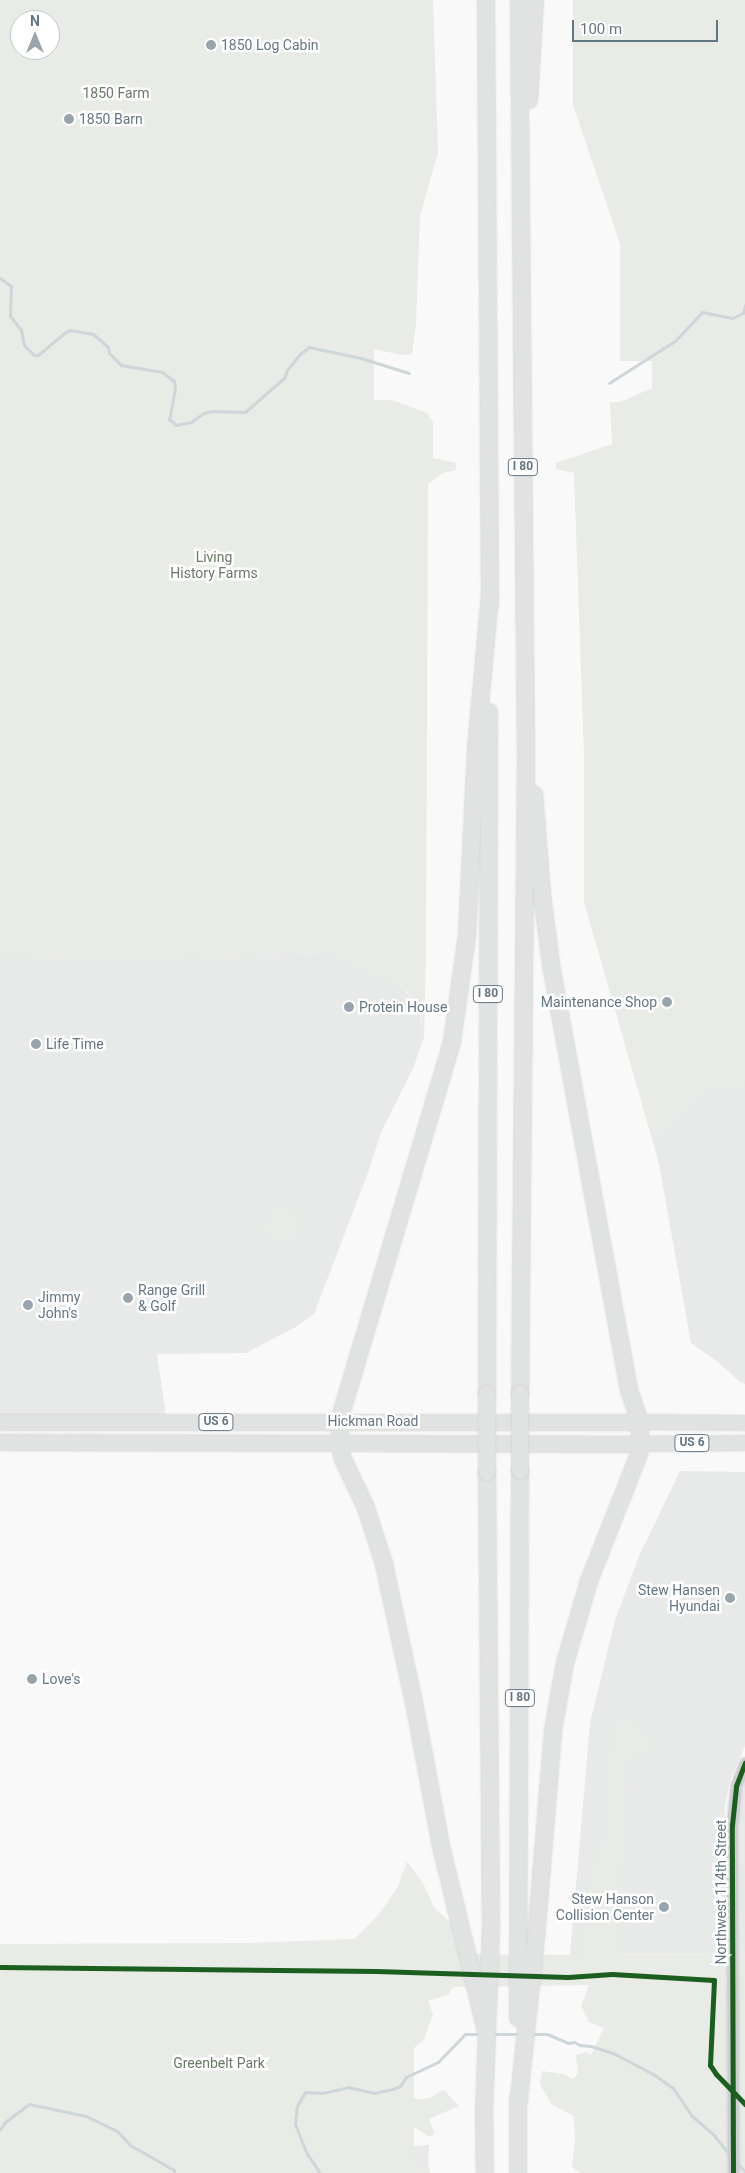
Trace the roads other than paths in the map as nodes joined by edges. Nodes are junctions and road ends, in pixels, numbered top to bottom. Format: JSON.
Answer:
{"nodes":[{"id":1,"x":485,"y":0,"type":"edge"},
{"id":2,"x":519,"y":0,"type":"edge"},
{"id":3,"x":535,"y":0,"type":"edge"},
{"id":4,"x":520,"y":172,"type":"junction"},
{"id":5,"x":490,"y":595,"type":"junction"},
{"id":6,"x":526,"y":762,"type":"junction"},
{"id":7,"x":339,"y":1421,"type":"junction"},
{"id":8,"x":0,"y":1422,"type":"edge"},
{"id":9,"x":640,"y":1422,"type":"junction"},
{"id":10,"x":745,"y":1423,"type":"edge"},
{"id":11,"x":0,"y":1442,"type":"edge"},
{"id":12,"x":340,"y":1443,"type":"junction"},
{"id":13,"x":745,"y":1443,"type":"edge"},
{"id":14,"x":640,"y":1444,"type":"junction"},
{"id":15,"x":745,"y":1763,"type":"edge"},
{"id":16,"x":487,"y":2035,"type":"junction"},
{"id":17,"x":518,"y":2108,"type":"junction"},
{"id":18,"x":485,"y":2173,"type":"edge"},
{"id":19,"x":518,"y":2173,"type":"edge"},
{"id":20,"x":733,"y":2173,"type":"edge"}],
"edges":[{"from":1,"to":5,"type":"highway","number":"I 80"},
{"from":2,"to":4,"type":"highway","number":"I 80"},
{"from":3,"to":4,"type":"highway"},
{"from":4,"to":6,"type":"highway","number":"I 80"},
{"from":5,"to":7,"type":"highway"},
{"from":5,"to":16,"type":"highway","number":"I 80","bridge":true},
{"from":6,"to":9,"type":"highway"},
{"from":6,"to":17,"type":"highway","number":"I 80","bridge":true},
{"from":7,"to":8,"type":"highway","name":"Hickman Road","number":"US 6"},
{"from":7,"to":9,"type":"highway","name":"Hickman Road","number":"US 6"},
{"from":7,"to":12,"type":"highway"},
{"from":9,"to":10,"type":"main road","name":"Hickman Road","number":"US 6"},
{"from":9,"to":14,"type":"highway"},
{"from":11,"to":12,"type":"highway","name":"Hickman Road","number":"US 6"},
{"from":12,"to":14,"type":"highway","name":"Hickman Road","number":"US 6"},
{"from":12,"to":16,"type":"highway"},
{"from":13,"to":14,"type":"main road","name":"Hickman Road","number":"US 6"},
{"from":14,"to":17,"type":"highway"},
{"from":15,"to":20,"type":"street","name":"Northwest 114th Street"},
{"from":16,"to":18,"type":"highway","number":"I 80"},
{"from":17,"to":19,"type":"highway","number":"I 80"}]}
